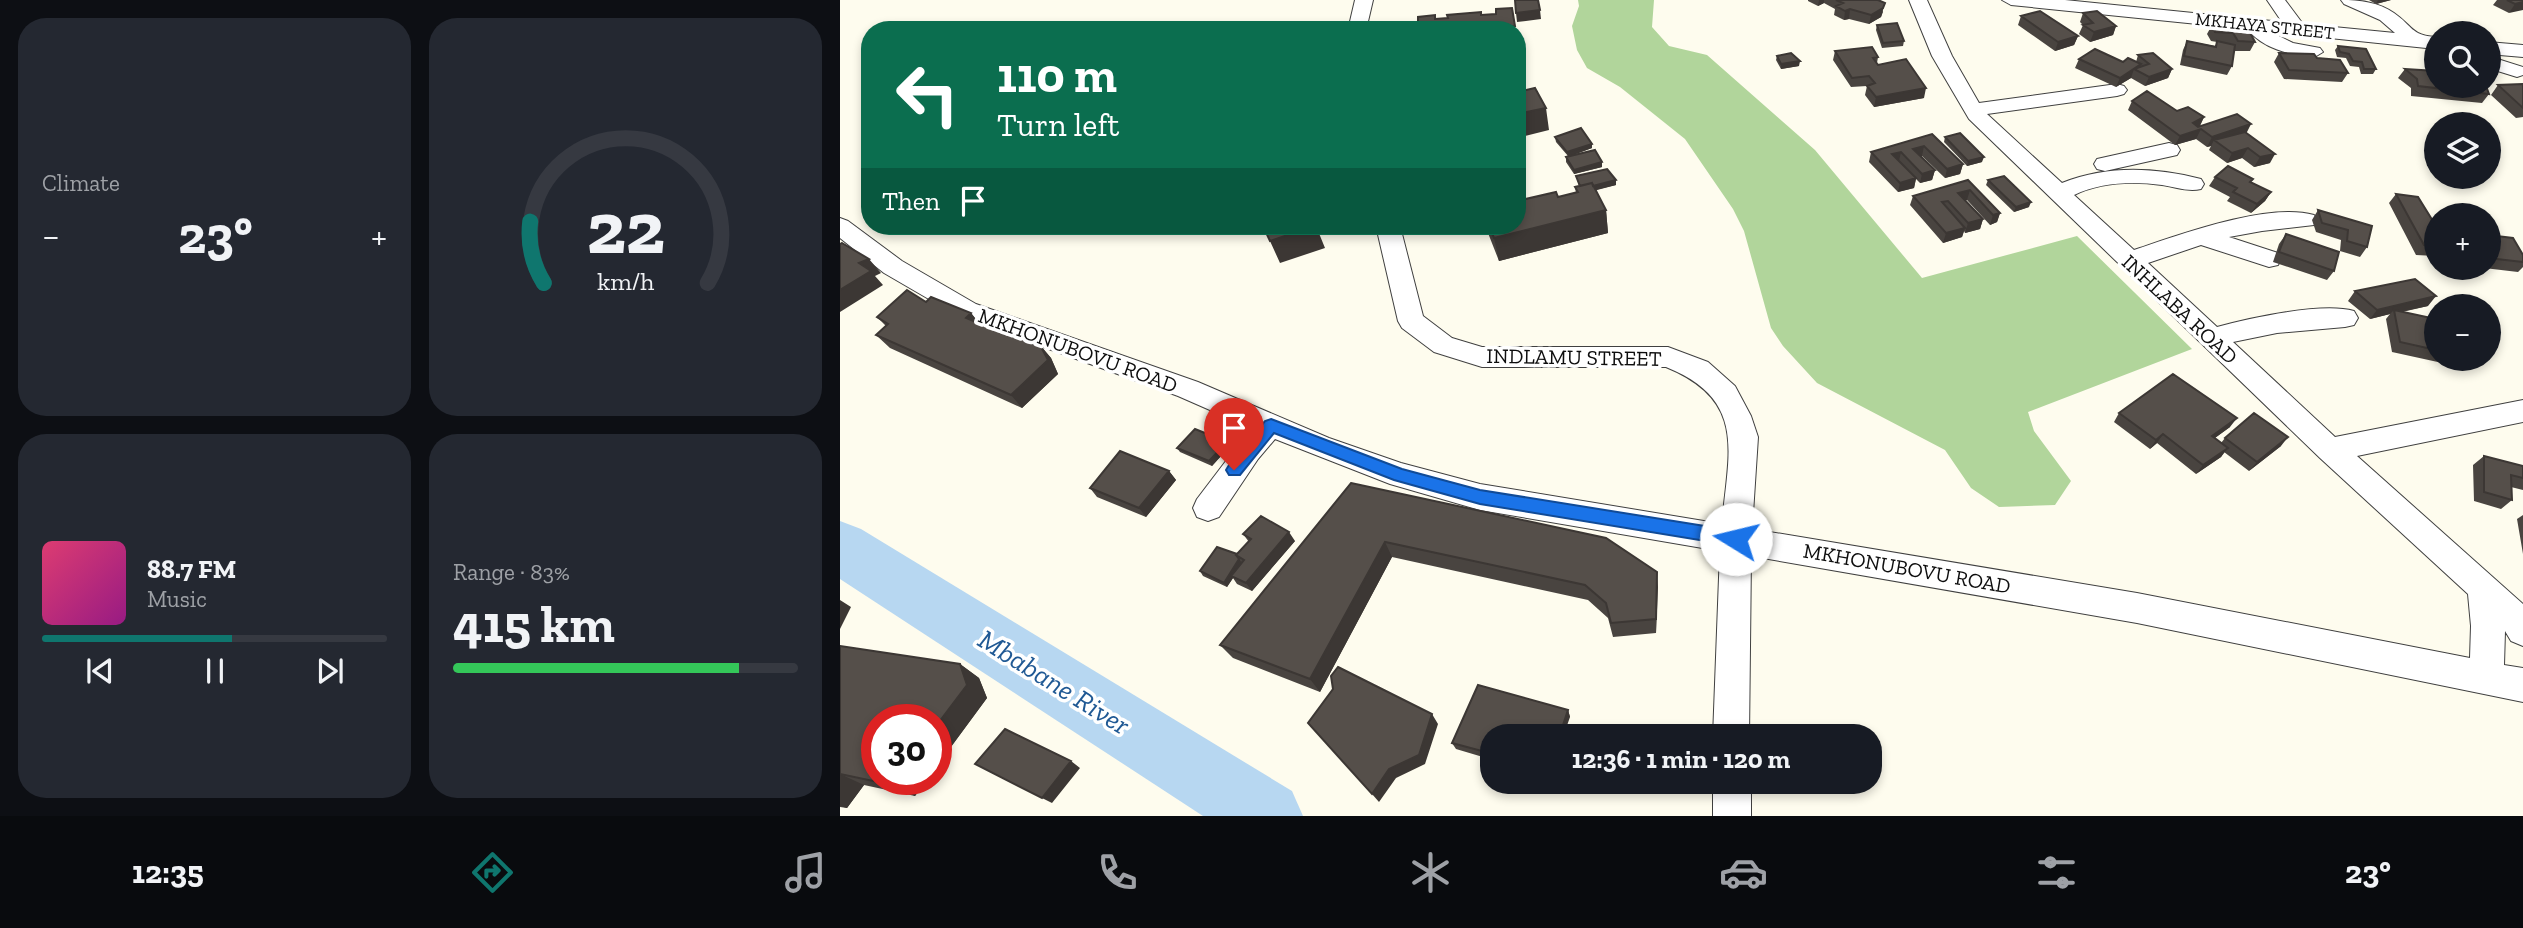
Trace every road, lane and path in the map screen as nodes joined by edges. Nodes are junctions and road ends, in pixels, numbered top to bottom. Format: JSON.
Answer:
{"nodes":[{"id":1,"x":1364,"y":0,"type":"edge"},
{"id":2,"x":1918,"y":0,"type":"edge"},
{"id":3,"x":2011,"y":0,"type":"edge"},
{"id":4,"x":2276,"y":0,"type":"edge"},
{"id":5,"x":2350,"y":0,"type":"edge"},
{"id":6,"x":1359,"y":21,"type":"edge"},
{"id":7,"x":2252,"y":24,"type":"junction"},
{"id":8,"x":2297,"y":29,"type":"junction"},
{"id":9,"x":2414,"y":41,"type":"junction"},
{"id":10,"x":2424,"y":42,"type":"edge"},
{"id":11,"x":2501,"y":49,"type":"edge"},
{"id":12,"x":2523,"y":51,"type":"edge"},
{"id":13,"x":2313,"y":52,"type":"edge"},
{"id":14,"x":2501,"y":66,"type":"edge"},
{"id":15,"x":2516,"y":71,"type":"dead end"},
{"id":16,"x":2117,"y":90,"type":"edge"},
{"id":17,"x":1973,"y":110,"type":"junction"},
{"id":18,"x":2169,"y":150,"type":"dead end"},
{"id":19,"x":2193,"y":184,"type":"dead end"},
{"id":20,"x":2049,"y":187,"type":"junction"},
{"id":21,"x":2306,"y":220,"type":"dead end"},
{"id":22,"x":840,"y":226,"type":"edge"},
{"id":23,"x":1390,"y":235,"type":"edge"},
{"id":24,"x":2204,"y":237,"type":"junction"},
{"id":25,"x":2269,"y":259,"type":"dead end"},
{"id":26,"x":2129,"y":261,"type":"junction"},
{"id":27,"x":2345,"y":318,"type":"dead end"},
{"id":28,"x":2211,"y":338,"type":"junction"},
{"id":29,"x":2523,"y":411,"type":"edge"},
{"id":30,"x":1271,"y":425,"type":"junction"},
{"id":31,"x":2330,"y":450,"type":"junction"},
{"id":32,"x":1208,"y":508,"type":"dead end"},
{"id":33,"x":1736,"y":539,"type":"junction"},
{"id":34,"x":2483,"y":587,"type":"junction"},
{"id":35,"x":2523,"y":630,"type":"edge"},
{"id":36,"x":2487,"y":679,"type":"junction"},
{"id":37,"x":2523,"y":685,"type":"edge"},
{"id":38,"x":1731,"y":724,"type":"edge"},
{"id":39,"x":1732,"y":794,"type":"edge"},
{"id":40,"x":1732,"y":816,"type":"edge"}],
"edges":[{"from":1,"to":6,"type":"street"},
{"from":2,"to":17,"type":"street","name":"INHLABA ROAD"},
{"from":3,"to":7,"type":"street","name":"MKHAYA STREET"},
{"from":4,"to":8,"type":"street"},
{"from":5,"to":9,"type":"street"},
{"from":7,"to":8,"type":"street","name":"MKHAYA STREET"},
{"from":7,"to":13,"type":"street"},
{"from":8,"to":9,"type":"street","name":"MKHAYA STREET"},
{"from":9,"to":10,"type":"street","name":"MKHAYA STREET"},
{"from":11,"to":12,"type":"street"},
{"from":14,"to":15,"type":"street"},
{"from":16,"to":17,"type":"street"},
{"from":17,"to":20,"type":"street","name":"INHLABA ROAD"},
{"from":18,"to":20,"type":"street"},
{"from":19,"to":20,"type":"street"},
{"from":20,"to":26,"type":"street","name":"INHLABA ROAD"},
{"from":21,"to":24,"type":"street"},
{"from":22,"to":30,"type":"street","name":"MKHONUBOVU ROAD"},
{"from":23,"to":33,"type":"street","name":"INDLAMU STREET"},
{"from":24,"to":25,"type":"street"},
{"from":24,"to":26,"type":"street"},
{"from":26,"to":28,"type":"street","name":"INHLABA ROAD"},
{"from":27,"to":28,"type":"street"},
{"from":28,"to":31,"type":"street","name":"INHLABA ROAD"},
{"from":29,"to":31,"type":"street"},
{"from":30,"to":32,"type":"street"},
{"from":30,"to":33,"type":"street","name":"MKHONUBOVU ROAD"},
{"from":31,"to":34,"type":"street","name":"INHLABA ROAD"},
{"from":33,"to":36,"type":"street","name":"MKHONUBOVU ROAD"},
{"from":33,"to":38,"type":"street","name":"INDLAMU STREET"},
{"from":34,"to":35,"type":"street","name":"INHLABA ROAD"},
{"from":34,"to":36,"type":"street"},
{"from":36,"to":37,"type":"street","name":"MKHONUBOVU ROAD"},
{"from":39,"to":40,"type":"street"}]}
